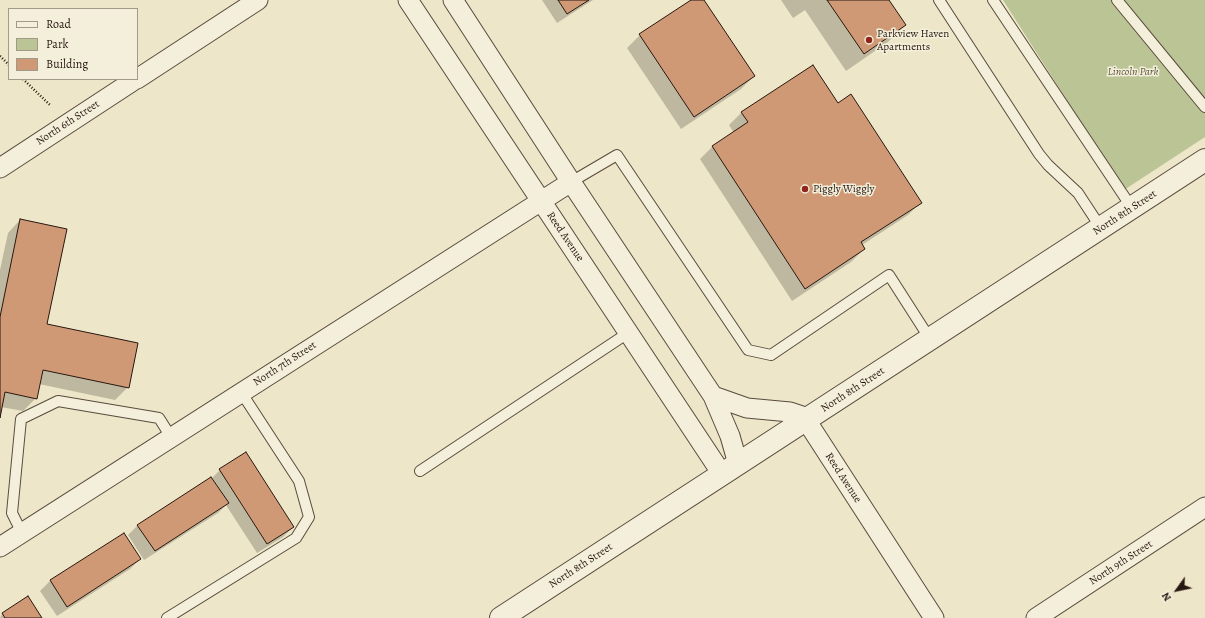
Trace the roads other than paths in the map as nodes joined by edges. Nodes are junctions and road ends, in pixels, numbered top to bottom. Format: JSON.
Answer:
{"nodes":[{"id":1,"x":258,"y":0,"type":"edge"},
{"id":2,"x":408,"y":0,"type":"edge"},
{"id":3,"x":453,"y":0,"type":"edge"},
{"id":4,"x":939,"y":0,"type":"edge"},
{"id":5,"x":993,"y":0,"type":"edge"},
{"id":6,"x":1117,"y":0,"type":"edge"},
{"id":7,"x":138,"y":78,"type":"edge"},
{"id":8,"x":135,"y":80,"type":"edge"},
{"id":9,"x":1205,"y":106,"type":"edge"},
{"id":10,"x":1205,"y":160,"type":"edge"},
{"id":11,"x":1,"y":164,"type":"edge"},
{"id":12,"x":570,"y":182,"type":"junction"},
{"id":13,"x":540,"y":200,"type":"junction"},
{"id":14,"x":1132,"y":208,"type":"junction"},
{"id":15,"x":1101,"y":228,"type":"junction"},
{"id":16,"x":628,"y":333,"type":"junction"},
{"id":17,"x":930,"y":339,"type":"junction"},
{"id":18,"x":241,"y":392,"type":"junction"},
{"id":19,"x":713,"y":396,"type":"junction"},
{"id":20,"x":806,"y":420,"type":"junction"},
{"id":21,"x":171,"y":437,"type":"junction"},
{"id":22,"x":730,"y":469,"type":"junction"},
{"id":23,"x":420,"y":471,"type":"dead end"},
{"id":24,"x":1205,"y":507,"type":"edge"},
{"id":25,"x":22,"y":533,"type":"junction"},
{"id":26,"x":0,"y":547,"type":"edge"},
{"id":27,"x":167,"y":618,"type":"edge"},
{"id":28,"x":500,"y":618,"type":"edge"},
{"id":29,"x":934,"y":618,"type":"edge"},
{"id":30,"x":1036,"y":618,"type":"edge"}],
"edges":[{"from":1,"to":7,"type":"street","name":"North 6th Street"},
{"from":2,"to":13,"type":"street","name":"Reed Avenue"},
{"from":3,"to":12,"type":"street"},
{"from":4,"to":15,"type":"lane"},
{"from":5,"to":14,"type":"lane"},
{"from":6,"to":9,"type":"lane"},
{"from":8,"to":11,"type":"street","name":"North 6th Street"},
{"from":10,"to":14,"type":"street","name":"North 8th Street"},
{"from":12,"to":13,"type":"street","name":"North 7th Street"},
{"from":12,"to":17,"type":"lane"},
{"from":12,"to":19,"type":"street"},
{"from":13,"to":16,"type":"street","name":"Reed Avenue"},
{"from":13,"to":18,"type":"street","name":"North 7th Street"},
{"from":14,"to":15,"type":"street","name":"North 8th Street"},
{"from":15,"to":17,"type":"street","name":"North 8th Street"},
{"from":16,"to":22,"type":"street","name":"Reed Avenue"},
{"from":16,"to":23,"type":"lane"},
{"from":17,"to":20,"type":"street","name":"North 8th Street"},
{"from":18,"to":21,"type":"street","name":"North 7th Street"},
{"from":18,"to":27,"type":"lane"},
{"from":19,"to":20,"type":"street"},
{"from":19,"to":22,"type":"street"},
{"from":20,"to":22,"type":"street","name":"North 8th Street"},
{"from":20,"to":29,"type":"street","name":"Reed Avenue"},
{"from":21,"to":25,"type":"street","name":"North 7th Street"},
{"from":21,"to":25,"type":"lane"},
{"from":22,"to":28,"type":"street","name":"North 8th Street"},
{"from":24,"to":30,"type":"street","name":"North 9th Street"},
{"from":25,"to":26,"type":"street","name":"North 7th Street"}]}
